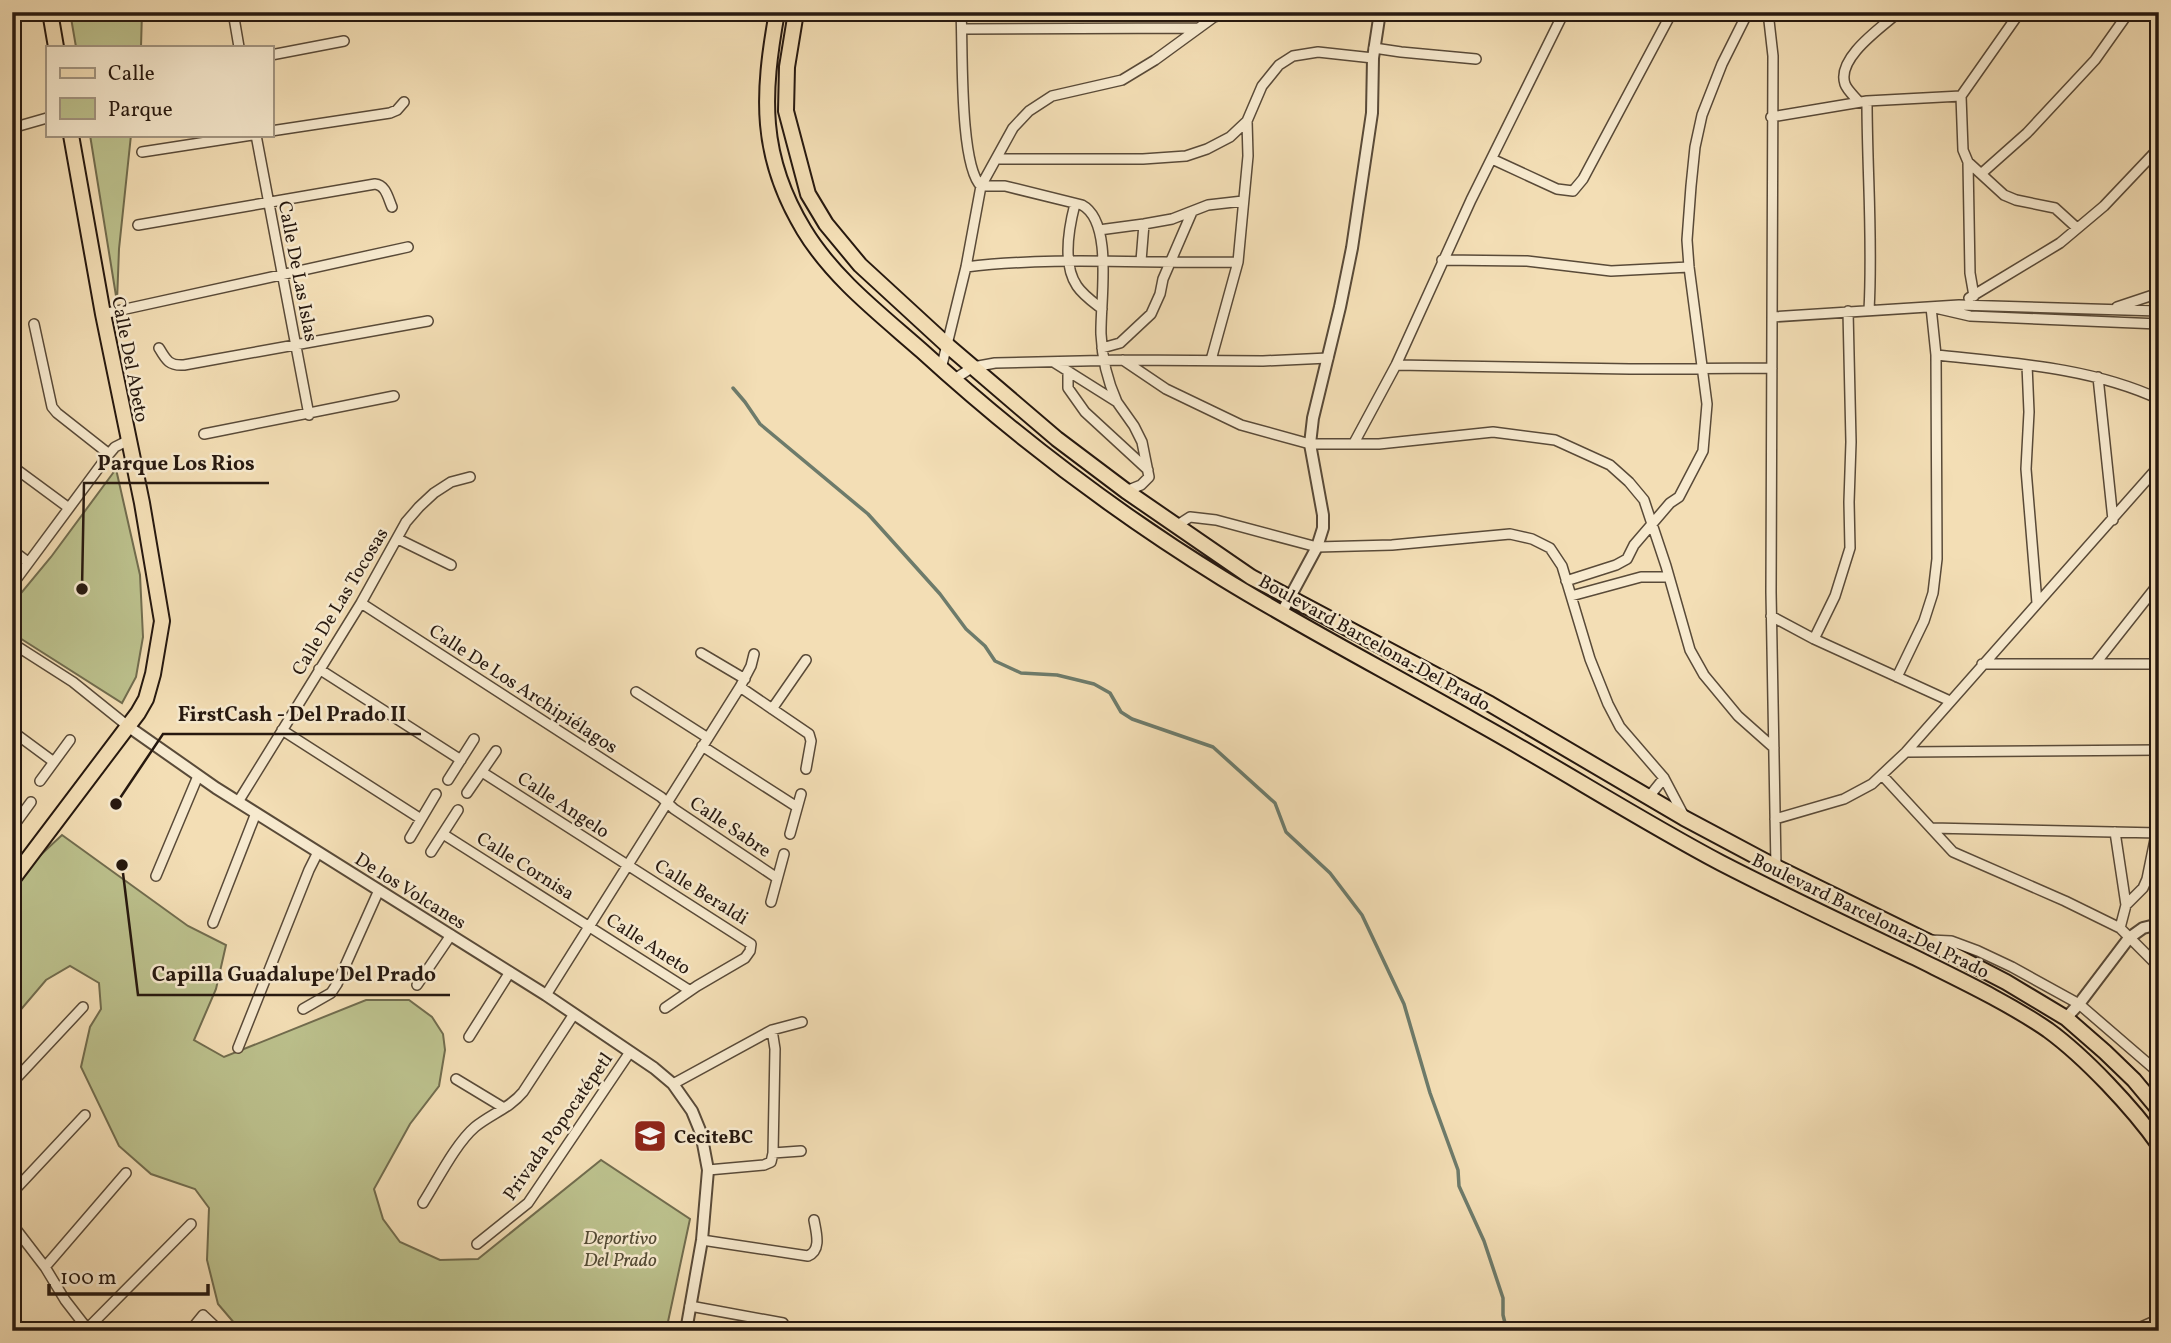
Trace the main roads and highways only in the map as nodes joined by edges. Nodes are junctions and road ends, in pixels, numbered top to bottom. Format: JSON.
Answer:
{"nodes":[{"id":1,"x":50,"y":12,"type":"edge"},
{"id":2,"x":777,"y":12,"type":"edge"},
{"id":3,"x":796,"y":12,"type":"edge"},
{"id":4,"x":56,"y":46,"type":"edge"},
{"id":5,"x":71,"y":136,"type":"edge"},
{"id":6,"x":12,"y":880,"type":"edge"},
{"id":7,"x":2159,"y":1110,"type":"edge"},
{"id":8,"x":2159,"y":1145,"type":"edge"}],
"edges":[{"from":1,"to":4,"type":"main road"},
{"from":2,"to":8,"type":"main road","name":"Boulevard Barcelona-Del Prado"},
{"from":3,"to":7,"type":"main road","name":"Boulevard Barcelona-Del Prado"},
{"from":5,"to":6,"type":"main road","name":"Calle Del Abeto"}]}
